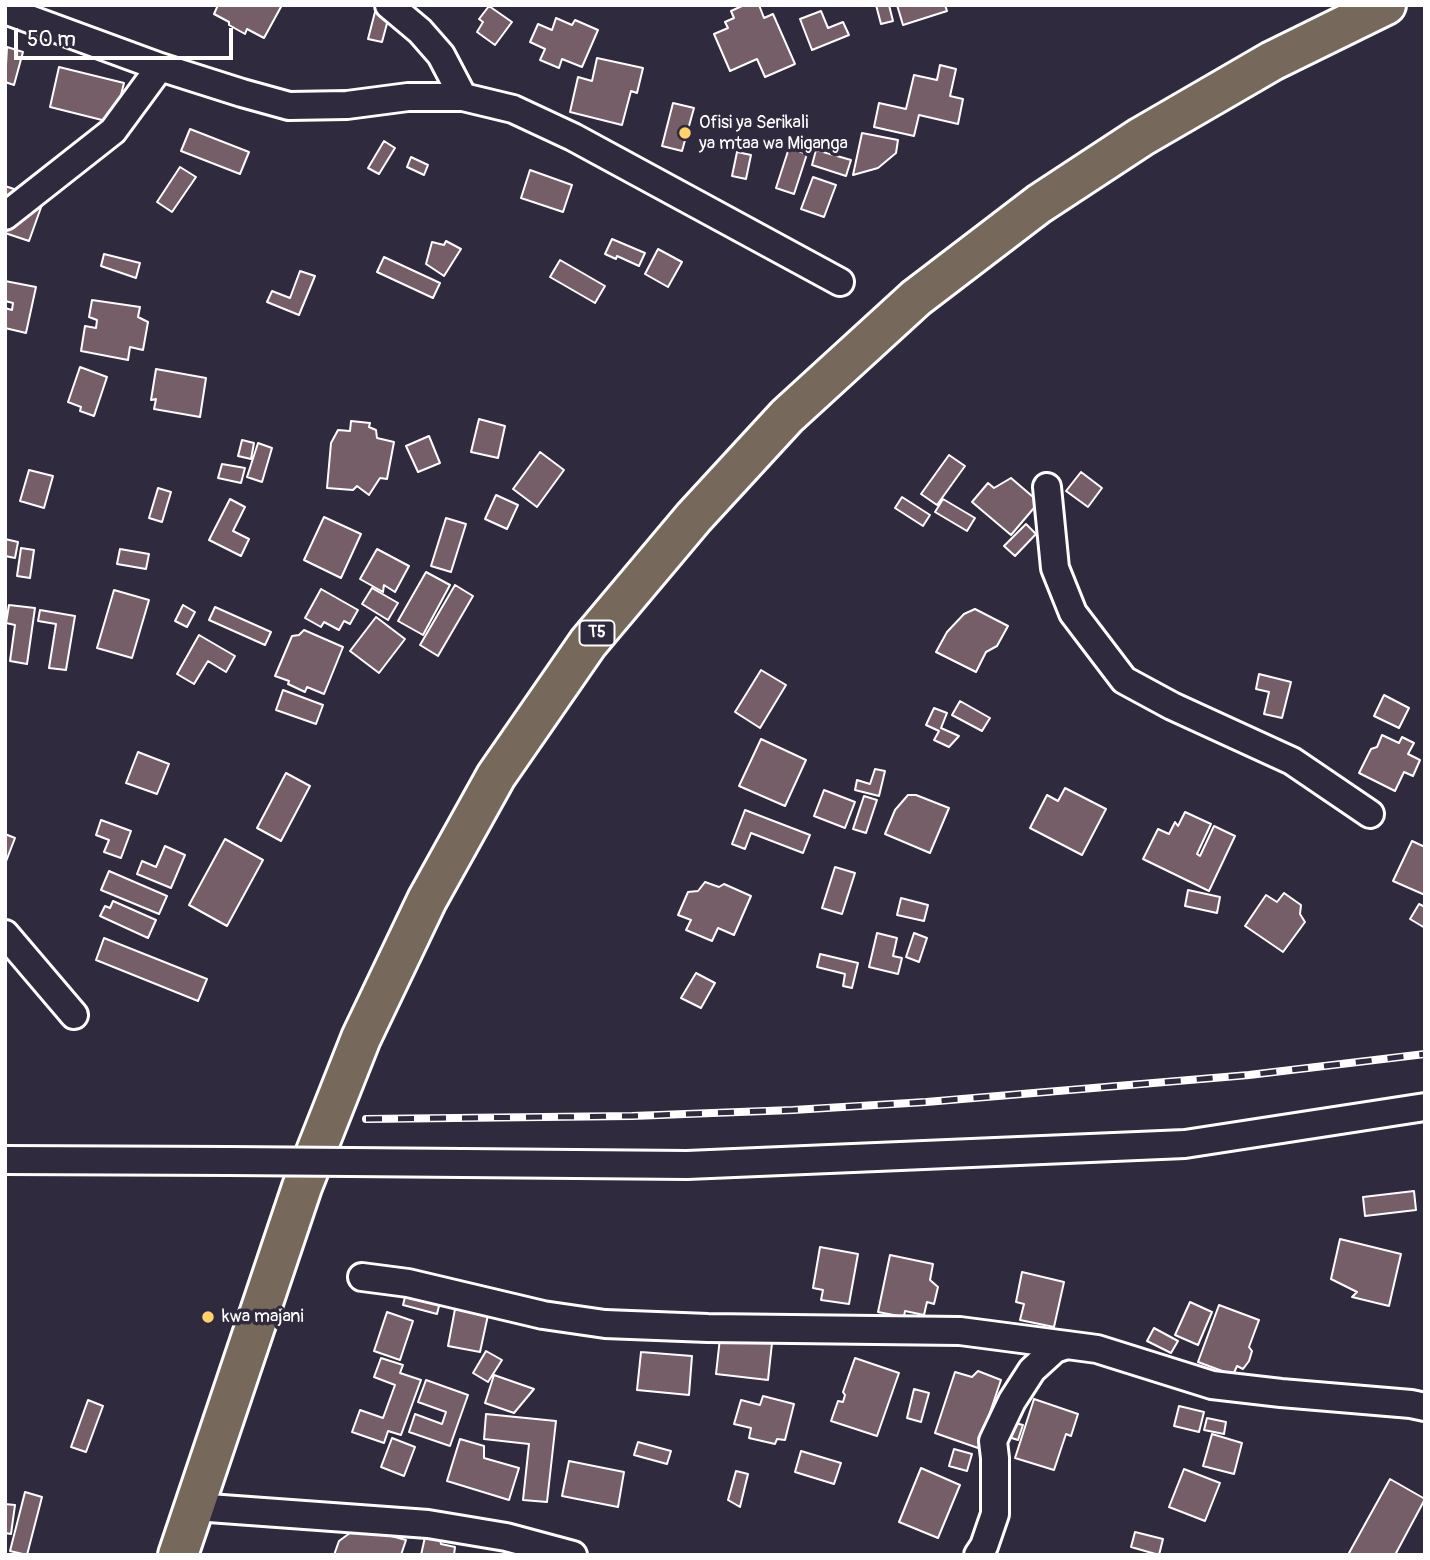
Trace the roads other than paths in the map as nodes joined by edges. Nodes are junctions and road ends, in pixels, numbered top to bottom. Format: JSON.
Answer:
{"nodes":[{"id":1,"x":389,"y":5,"type":"edge"},
{"id":2,"x":1386,"y":5,"type":"edge"},
{"id":3,"x":5,"y":10,"type":"edge"},
{"id":4,"x":160,"y":67,"type":"junction"},
{"id":5,"x":463,"y":97,"type":"junction"},
{"id":6,"x":5,"y":216,"type":"edge"},
{"id":7,"x":840,"y":282,"type":"dead end"},
{"id":8,"x":1047,"y":487,"type":"dead end"},
{"id":9,"x":1370,"y":814,"type":"dead end"},
{"id":10,"x":5,"y":934,"type":"edge"},
{"id":11,"x":74,"y":1015,"type":"dead end"},
{"id":12,"x":1425,"y":1107,"type":"edge"},
{"id":13,"x":5,"y":1160,"type":"edge"},
{"id":14,"x":362,"y":1277,"type":"dead end"},
{"id":15,"x":1067,"y":1345,"type":"junction"},
{"id":16,"x":1425,"y":1408,"type":"edge"},
{"id":17,"x":195,"y":1507,"type":"junction"},
{"id":18,"x":178,"y":1555,"type":"edge"},
{"id":19,"x":573,"y":1555,"type":"edge"},
{"id":20,"x":978,"y":1555,"type":"edge"}],
"edges":[{"from":1,"to":5,"type":"street"},
{"from":2,"to":17,"type":"highway","number":"T5"},
{"from":3,"to":4,"type":"street"},
{"from":4,"to":5,"type":"street"},
{"from":4,"to":6,"type":"street"},
{"from":5,"to":7,"type":"street"},
{"from":8,"to":9,"type":"street"},
{"from":10,"to":11,"type":"street"},
{"from":12,"to":13,"type":"street","bridge":true},
{"from":14,"to":15,"type":"street"},
{"from":15,"to":16,"type":"street"},
{"from":15,"to":20,"type":"street"},
{"from":17,"to":18,"type":"highway","number":"T5"},
{"from":17,"to":19,"type":"street"}]}
